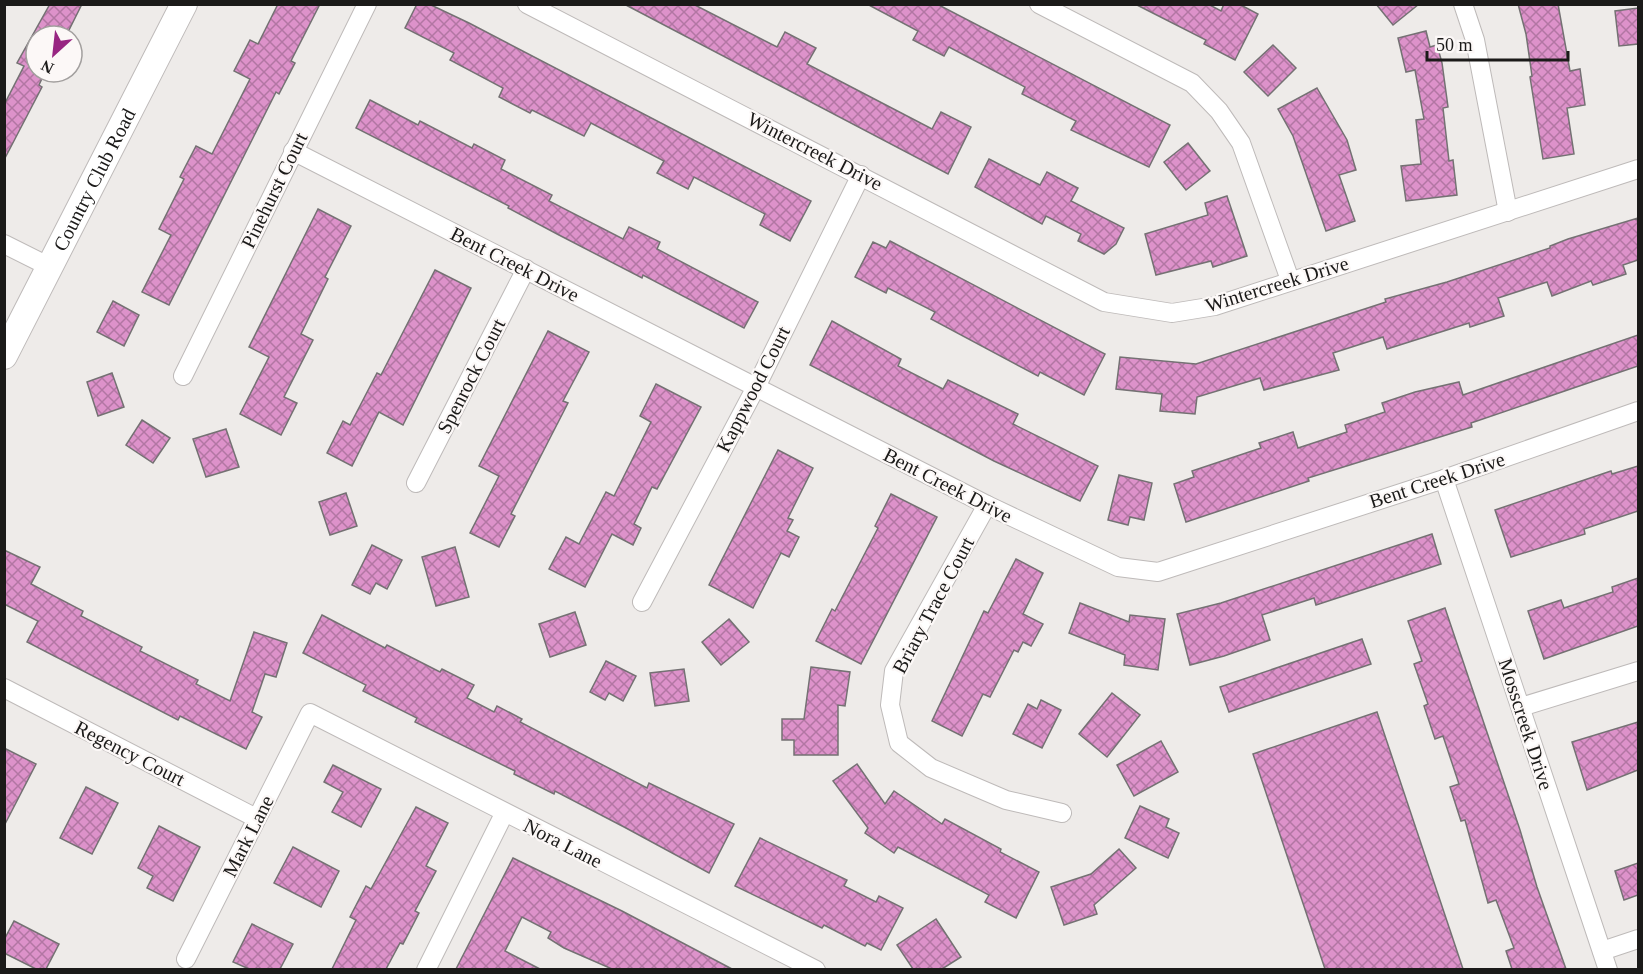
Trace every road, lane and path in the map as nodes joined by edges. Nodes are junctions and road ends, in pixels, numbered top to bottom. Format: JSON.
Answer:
{"nodes":[{"id":1,"x":184,"y":4,"type":"edge"},
{"id":2,"x":367,"y":4,"type":"edge"},
{"id":3,"x":527,"y":4,"type":"edge"},
{"id":4,"x":1039,"y":4,"type":"edge"},
{"id":5,"x":1463,"y":4,"type":"edge"},
{"id":6,"x":1071,"y":12,"type":"edge"},
{"id":7,"x":293,"y":151,"type":"junction"},
{"id":8,"x":1638,"y":169,"type":"edge"},
{"id":9,"x":861,"y":175,"type":"junction"},
{"id":10,"x":1508,"y":212,"type":"junction"},
{"id":11,"x":4,"y":244,"type":"edge"},
{"id":12,"x":50,"y":267,"type":"junction"},
{"id":13,"x":526,"y":269,"type":"junction"},
{"id":14,"x":1290,"y":280,"type":"junction"},
{"id":15,"x":4,"y":356,"type":"edge"},
{"id":16,"x":183,"y":376,"type":"dead end"},
{"id":17,"x":756,"y":387,"type":"junction"},
{"id":18,"x":1638,"y":411,"type":"edge"},
{"id":19,"x":1444,"y":479,"type":"junction"},
{"id":20,"x":416,"y":483,"type":"dead end"},
{"id":21,"x":987,"y":505,"type":"junction"},
{"id":22,"x":642,"y":602,"type":"dead end"},
{"id":23,"x":1638,"y":671,"type":"edge"},
{"id":24,"x":4,"y":688,"type":"edge"},
{"id":25,"x":1521,"y":707,"type":"junction"},
{"id":26,"x":310,"y":713,"type":"joint"},
{"id":27,"x":1062,"y":813,"type":"dead end"},
{"id":28,"x":504,"y":814,"type":"junction"},
{"id":29,"x":256,"y":818,"type":"junction"},
{"id":30,"x":1638,"y":939,"type":"edge"},
{"id":31,"x":1602,"y":951,"type":"junction"},
{"id":32,"x":186,"y":959,"type":"dead end"},
{"id":33,"x":426,"y":969,"type":"edge"},
{"id":34,"x":816,"y":969,"type":"edge"},
{"id":35,"x":1608,"y":969,"type":"edge"}],
"edges":[{"from":1,"to":12,"type":"main road","name":"Country Club Road"},
{"from":2,"to":7,"type":"street","name":"Pinehurst Court"},
{"from":3,"to":9,"type":"street","name":"Wintercreek Drive"},
{"from":4,"to":6,"type":"street"},
{"from":5,"to":10,"type":"street"},
{"from":6,"to":14,"type":"street"},
{"from":7,"to":13,"type":"street","name":"Bent Creek Drive"},
{"from":7,"to":16,"type":"street","name":"Pinehurst Court"},
{"from":8,"to":10,"type":"street","name":"Wintercreek Drive"},
{"from":9,"to":14,"type":"street","name":"Wintercreek Drive"},
{"from":9,"to":17,"type":"street","name":"Kappwood Court"},
{"from":10,"to":14,"type":"street","name":"Wintercreek Drive"},
{"from":11,"to":12,"type":"street"},
{"from":12,"to":15,"type":"main road","name":"Country Club Road"},
{"from":13,"to":17,"type":"street","name":"Bent Creek Drive"},
{"from":13,"to":20,"type":"street","name":"Spenrock Court"},
{"from":17,"to":21,"type":"street","name":"Bent Creek Drive"},
{"from":17,"to":22,"type":"street","name":"Kappwood Court"},
{"from":18,"to":19,"type":"street","name":"Bent Creek Drive"},
{"from":19,"to":21,"type":"street","name":"Bent Creek Drive"},
{"from":19,"to":25,"type":"street","name":"Mosscreek Drive"},
{"from":21,"to":27,"type":"street","name":"Briary Trace Court"},
{"from":23,"to":25,"type":"street"},
{"from":24,"to":29,"type":"street","name":"Regency Court"},
{"from":25,"to":31,"type":"street","name":"Mosscreek Drive"},
{"from":26,"to":28,"type":"street","name":"Nora Lane"},
{"from":26,"to":29,"type":"street","name":"Mark Lane"},
{"from":28,"to":33,"type":"street"},
{"from":28,"to":34,"type":"street","name":"Nora Lane"},
{"from":29,"to":32,"type":"street","name":"Mark Lane"},
{"from":30,"to":31,"type":"street"},
{"from":31,"to":35,"type":"street","name":"Mosscreek Drive"}]}
